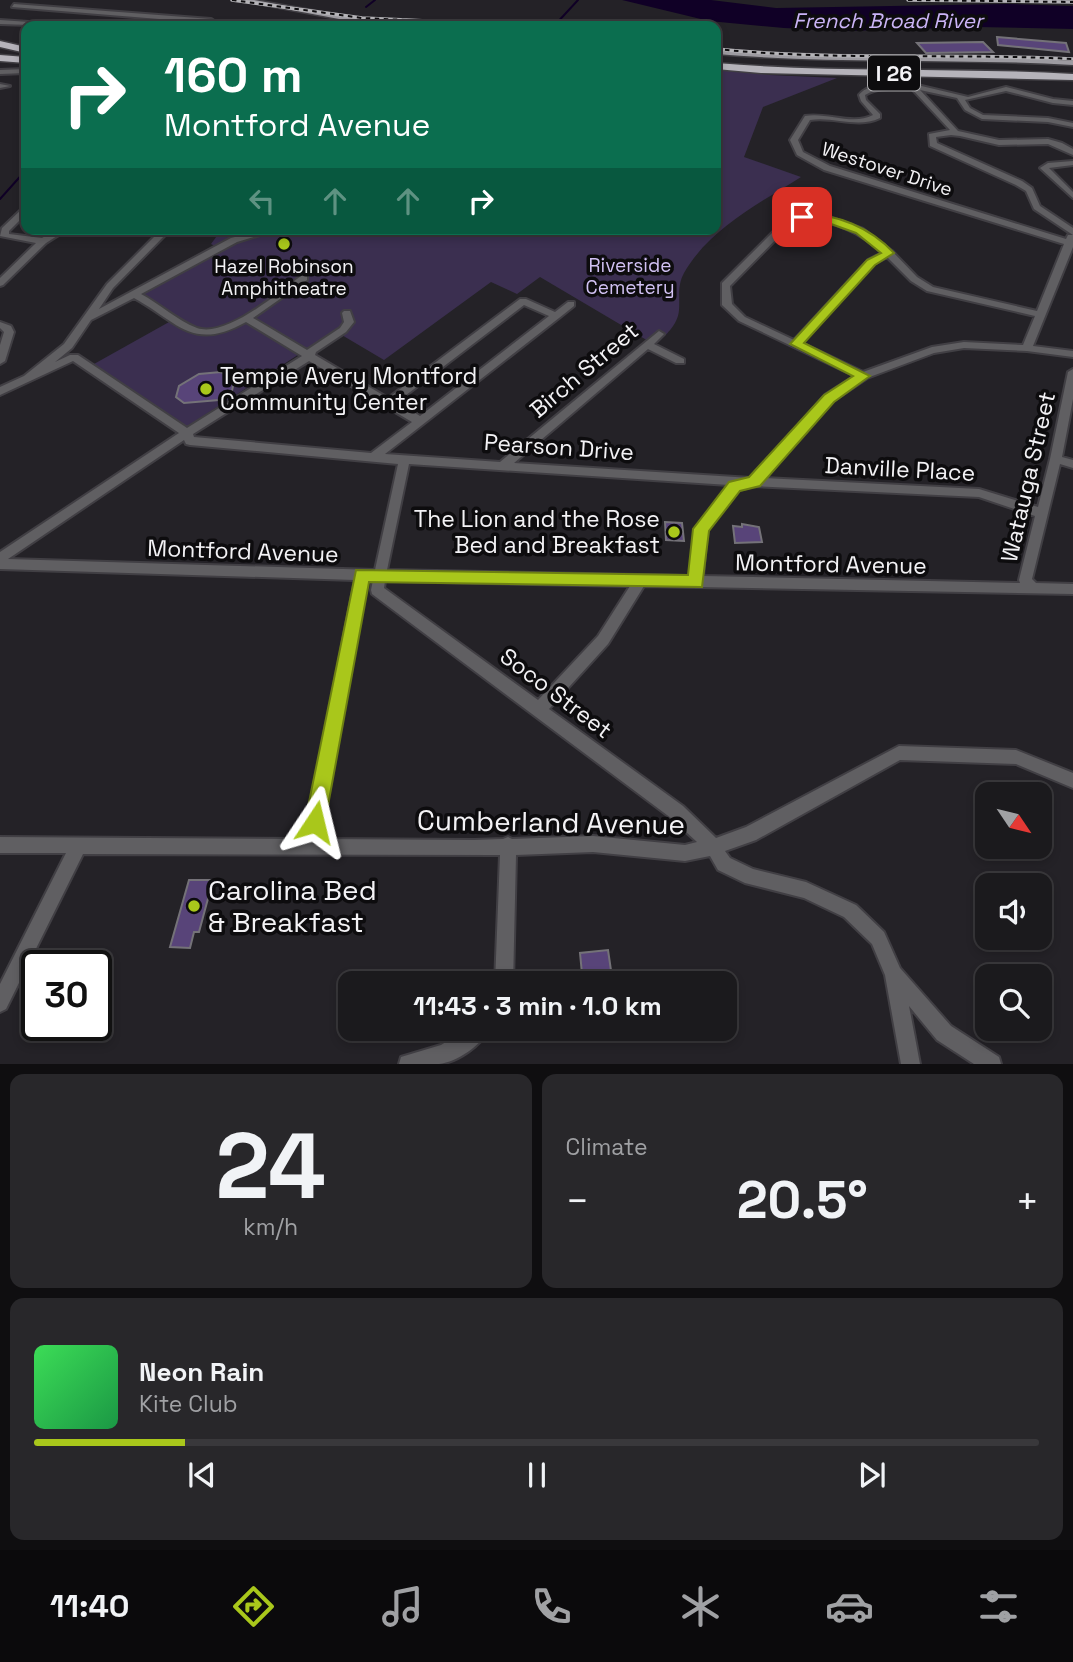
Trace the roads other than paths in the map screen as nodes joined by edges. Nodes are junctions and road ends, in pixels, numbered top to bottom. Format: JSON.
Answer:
{"nodes":[{"id":1,"x":24,"y":0,"type":"edge"},
{"id":2,"x":242,"y":0,"type":"edge"},
{"id":3,"x":14,"y":6,"type":"junction"},
{"id":4,"x":7,"y":10,"type":"dead end"},
{"id":5,"x":211,"y":21,"type":"edge"},
{"id":6,"x":348,"y":21,"type":"edge"},
{"id":7,"x":0,"y":22,"type":"edge"},
{"id":8,"x":21,"y":23,"type":"edge"},
{"id":9,"x":0,"y":44,"type":"edge"},
{"id":10,"x":21,"y":49,"type":"edge"},
{"id":11,"x":721,"y":52,"type":"edge"},
{"id":12,"x":0,"y":53,"type":"edge"},
{"id":13,"x":21,"y":59,"type":"edge"},
{"id":14,"x":721,"y":60,"type":"edge"},
{"id":15,"x":21,"y":62,"type":"edge"},
{"id":16,"x":1073,"y":62,"type":"edge"},
{"id":17,"x":0,"y":65,"type":"edge"},
{"id":18,"x":721,"y":66,"type":"edge"},
{"id":19,"x":21,"y":70,"type":"edge"},
{"id":20,"x":1073,"y":71,"type":"edge"},
{"id":21,"x":1073,"y":77,"type":"edge"},
{"id":22,"x":913,"y":86,"type":"junction"},
{"id":23,"x":960,"y":98,"type":"junction"},
{"id":24,"x":1073,"y":103,"type":"edge"},
{"id":25,"x":1073,"y":125,"type":"edge"},
{"id":26,"x":956,"y":133,"type":"junction"},
{"id":27,"x":1073,"y":153,"type":"edge"},
{"id":28,"x":1073,"y":163,"type":"edge"},
{"id":29,"x":1073,"y":196,"type":"edge"},
{"id":30,"x":21,"y":215,"type":"edge"},
{"id":31,"x":54,"y":235,"type":"edge"},
{"id":32,"x":161,"y":235,"type":"edge"},
{"id":33,"x":253,"y":235,"type":"edge"},
{"id":34,"x":1071,"y":238,"type":"edge"},
{"id":35,"x":43,"y":242,"type":"junction"},
{"id":36,"x":889,"y":253,"type":"junction"},
{"id":37,"x":304,"y":278,"type":"dead end"},
{"id":38,"x":0,"y":283,"type":"edge"},
{"id":39,"x":134,"y":294,"type":"junction"},
{"id":40,"x":571,"y":304,"type":"dead end"},
{"id":41,"x":348,"y":313,"type":"dead end"},
{"id":42,"x":1039,"y":314,"type":"junction"},
{"id":43,"x":556,"y":316,"type":"junction"},
{"id":44,"x":245,"y":318,"type":"junction"},
{"id":45,"x":87,"y":319,"type":"junction"},
{"id":46,"x":0,"y":325,"type":"edge"},
{"id":47,"x":659,"y":334,"type":"dead end"},
{"id":48,"x":796,"y":344,"type":"junction"},
{"id":49,"x":649,"y":345,"type":"junction"},
{"id":50,"x":1027,"y":348,"type":"junction"},
{"id":51,"x":1073,"y":354,"type":"edge"},
{"id":52,"x":309,"y":356,"type":"junction"},
{"id":53,"x":0,"y":361,"type":"edge"},
{"id":54,"x":680,"y":361,"type":"dead end"},
{"id":55,"x":1073,"y":372,"type":"edge"},
{"id":56,"x":863,"y":376,"type":"junction"},
{"id":57,"x":27,"y":378,"type":"junction"},
{"id":58,"x":0,"y":391,"type":"edge"},
{"id":59,"x":390,"y":402,"type":"junction"},
{"id":60,"x":420,"y":422,"type":"junction"},
{"id":61,"x":187,"y":433,"type":"junction"},
{"id":62,"x":374,"y":457,"type":"junction"},
{"id":63,"x":1056,"y":458,"type":"junction"},
{"id":64,"x":404,"y":460,"type":"junction"},
{"id":65,"x":505,"y":464,"type":"junction"},
{"id":66,"x":1073,"y":464,"type":"edge"},
{"id":67,"x":754,"y":482,"type":"junction"},
{"id":68,"x":1041,"y":513,"type":"junction"},
{"id":69,"x":0,"y":558,"type":"edge"},
{"id":70,"x":0,"y":564,"type":"edge"},
{"id":71,"x":362,"y":575,"type":"junction"},
{"id":72,"x":380,"y":575,"type":"junction"},
{"id":73,"x":640,"y":581,"type":"junction"},
{"id":74,"x":696,"y":582,"type":"junction"},
{"id":75,"x":1032,"y":588,"type":"junction"},
{"id":76,"x":1073,"y":589,"type":"edge"},
{"id":77,"x":539,"y":709,"type":"junction"},
{"id":78,"x":1073,"y":781,"type":"edge"},
{"id":79,"x":0,"y":845,"type":"edge"},
{"id":80,"x":79,"y":845,"type":"junction"},
{"id":81,"x":508,"y":845,"type":"junction"},
{"id":82,"x":310,"y":847,"type":"junction"},
{"id":83,"x":714,"y":847,"type":"junction"},
{"id":84,"x":504,"y":971,"type":"edge"},
{"id":85,"x":894,"y":974,"type":"junction"},
{"id":86,"x":2,"y":996,"type":"edge"},
{"id":87,"x":469,"y":1041,"type":"edge"},
{"id":88,"x":408,"y":1063,"type":"edge"},
{"id":89,"x":911,"y":1063,"type":"edge"},
{"id":90,"x":992,"y":1063,"type":"edge"}],
"edges":[{"from":1,"to":3,"type":"street"},
{"from":2,"to":6,"type":"main road"},
{"from":3,"to":4,"type":"street"},
{"from":3,"to":5,"type":"street"},
{"from":7,"to":8,"type":"street"},
{"from":9,"to":10,"type":"highway"},
{"from":11,"to":16,"type":"main road"},
{"from":12,"to":13,"type":"highway"},
{"from":14,"to":20,"type":"highway","number":"I 26"},
{"from":15,"to":17,"type":"highway"},
{"from":17,"to":19,"type":"street"},
{"from":18,"to":21,"type":"highway","number":"I 26"},
{"from":22,"to":23,"type":"street","name":"Westover Drive"},
{"from":22,"to":26,"type":"street"},
{"from":22,"to":34,"type":"street","name":"Westover Drive"},
{"from":23,"to":24,"type":"street","name":"Westover Drive"},
{"from":23,"to":25,"type":"street"},
{"from":26,"to":27,"type":"street"},
{"from":26,"to":34,"type":"street"},
{"from":28,"to":29,"type":"street"},
{"from":30,"to":35,"type":"street"},
{"from":31,"to":35,"type":"street"},
{"from":32,"to":45,"type":"street"},
{"from":33,"to":39,"type":"street"},
{"from":34,"to":42,"type":"street"},
{"from":35,"to":38,"type":"street"},
{"from":36,"to":42,"type":"street"},
{"from":36,"to":48,"type":"street"},
{"from":36,"to":48,"type":"street"},
{"from":37,"to":44,"type":"street"},
{"from":39,"to":44,"type":"street"},
{"from":39,"to":45,"type":"street"},
{"from":40,"to":43,"type":"street"},
{"from":41,"to":52,"type":"street"},
{"from":42,"to":50,"type":"street"},
{"from":43,"to":59,"type":"street"},
{"from":43,"to":60,"type":"street"},
{"from":44,"to":52,"type":"street"},
{"from":45,"to":57,"type":"street"},
{"from":46,"to":53,"type":"street"},
{"from":47,"to":49,"type":"street","name":"Birch Street"},
{"from":48,"to":56,"type":"street"},
{"from":49,"to":54,"type":"street"},
{"from":49,"to":65,"type":"street","name":"Birch Street"},
{"from":50,"to":51,"type":"street"},
{"from":50,"to":56,"type":"street"},
{"from":52,"to":59,"type":"street"},
{"from":52,"to":61,"type":"street"},
{"from":55,"to":63,"type":"street","name":"Watauga Street"},
{"from":56,"to":67,"type":"street"},
{"from":57,"to":58,"type":"street"},
{"from":57,"to":61,"type":"street","name":"Pearson Drive"},
{"from":59,"to":60,"type":"street"},
{"from":60,"to":62,"type":"street"},
{"from":61,"to":62,"type":"street","name":"Pearson Drive"},
{"from":61,"to":69,"type":"street"},
{"from":62,"to":64,"type":"street","name":"Pearson Drive"},
{"from":63,"to":66,"type":"street"},
{"from":63,"to":68,"type":"street","name":"Watauga Street"},
{"from":64,"to":65,"type":"street","name":"Pearson Drive"},
{"from":64,"to":72,"type":"street"},
{"from":65,"to":67,"type":"street","name":"Pearson Drive"},
{"from":67,"to":68,"type":"street","name":"Danville Place"},
{"from":67,"to":74,"type":"street"},
{"from":68,"to":75,"type":"street","name":"Watauga Street"},
{"from":70,"to":71,"type":"street","name":"Montford Avenue"},
{"from":71,"to":72,"type":"street","name":"Montford Avenue"},
{"from":71,"to":82,"type":"street"},
{"from":72,"to":73,"type":"street","name":"Montford Avenue"},
{"from":72,"to":77,"type":"street","name":"Soco Street"},
{"from":73,"to":74,"type":"street","name":"Montford Avenue"},
{"from":73,"to":77,"type":"street"},
{"from":74,"to":75,"type":"street","name":"Montford Avenue"},
{"from":75,"to":76,"type":"street","name":"Montford Avenue"},
{"from":77,"to":83,"type":"street","name":"Soco Street"},
{"from":78,"to":83,"type":"street","name":"Cumberland Avenue"},
{"from":79,"to":80,"type":"street","name":"Cumberland Avenue"},
{"from":80,"to":82,"type":"street","name":"Cumberland Avenue"},
{"from":80,"to":86,"type":"street"},
{"from":81,"to":82,"type":"street","name":"Cumberland Avenue"},
{"from":81,"to":83,"type":"street","name":"Cumberland Avenue"},
{"from":81,"to":84,"type":"street"},
{"from":83,"to":85,"type":"street","name":"Soco Street"},
{"from":85,"to":89,"type":"street"},
{"from":85,"to":90,"type":"street"},
{"from":87,"to":88,"type":"street"}]}
